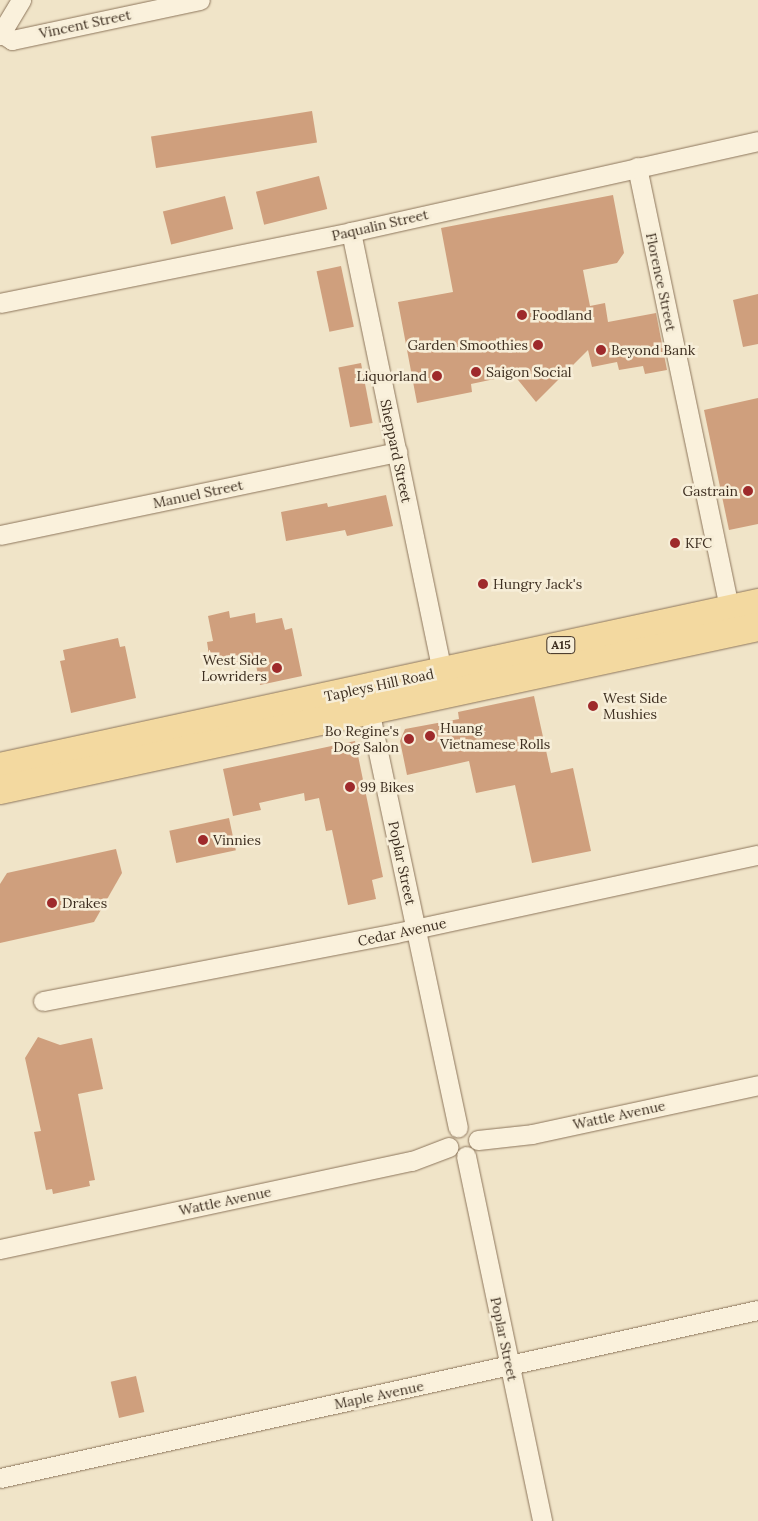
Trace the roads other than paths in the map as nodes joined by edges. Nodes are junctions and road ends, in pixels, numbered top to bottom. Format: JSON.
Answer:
{"nodes":[{"id":1,"x":21,"y":0,"type":"edge"},
{"id":2,"x":200,"y":0,"type":"edge"},
{"id":3,"x":1,"y":34,"type":"edge"},
{"id":4,"x":758,"y":141,"type":"edge"},
{"id":5,"x":637,"y":167,"type":"junction"},
{"id":6,"x":350,"y":232,"type":"junction"},
{"id":7,"x":0,"y":303,"type":"edge"},
{"id":8,"x":396,"y":452,"type":"junction"},
{"id":9,"x":0,"y":535,"type":"edge"},
{"id":10,"x":758,"y":603,"type":"edge"},
{"id":11,"x":741,"y":622,"type":"edge"},
{"id":12,"x":442,"y":671,"type":"junction"},
{"id":13,"x":366,"y":699,"type":"junction"},
{"id":14,"x":0,"y":767,"type":"edge"},
{"id":15,"x":0,"y":790,"type":"edge"},
{"id":16,"x":758,"y":855,"type":"edge"},
{"id":17,"x":416,"y":929,"type":"junction"},
{"id":18,"x":43,"y":1001,"type":"dead end"},
{"id":19,"x":758,"y":1084,"type":"edge"},
{"id":20,"x":458,"y":1127,"type":"junction"},
{"id":21,"x":478,"y":1140,"type":"junction"},
{"id":22,"x":448,"y":1146,"type":"junction"},
{"id":23,"x":466,"y":1156,"type":"junction"},
{"id":24,"x":0,"y":1249,"type":"edge"},
{"id":25,"x":758,"y":1310,"type":"edge"},
{"id":26,"x":509,"y":1366,"type":"junction"},
{"id":27,"x":0,"y":1478,"type":"edge"},
{"id":28,"x":542,"y":1521,"type":"edge"}],
"edges":[{"from":1,"to":3,"type":"street"},
{"from":2,"to":3,"type":"street","name":"Vincent Street"},
{"from":4,"to":5,"type":"street","name":"Paqualin Street"},
{"from":5,"to":6,"type":"street","name":"Paqualin Street"},
{"from":5,"to":11,"type":"street","name":"Florence Street"},
{"from":6,"to":7,"type":"street","name":"Paqualin Street"},
{"from":6,"to":8,"type":"street","name":"Sheppard Street"},
{"from":8,"to":9,"type":"street","name":"Manuel Street"},
{"from":8,"to":12,"type":"street","name":"Sheppard Street"},
{"from":10,"to":11,"type":"main road","name":"Tapleys Hill Road","number":"A15"},
{"from":11,"to":12,"type":"main road","name":"Tapleys Hill Road","number":"A15"},
{"from":11,"to":13,"type":"main road","name":"Tapleys Hill Road","number":"A15"},
{"from":12,"to":13,"type":"main road","name":"Tapleys Hill Road","number":"A15"},
{"from":13,"to":14,"type":"main road","name":"Tapleys Hill Road","number":"A15"},
{"from":13,"to":15,"type":"main road","name":"Tapleys Hill Road","number":"A15"},
{"from":13,"to":17,"type":"street","name":"Poplar Street"},
{"from":16,"to":17,"type":"street","name":"Cedar Avenue"},
{"from":17,"to":18,"type":"street","name":"Cedar Avenue"},
{"from":17,"to":20,"type":"street","name":"Poplar Street"},
{"from":19,"to":21,"type":"street","name":"Wattle Avenue"},
{"from":20,"to":21,"type":"street"},
{"from":20,"to":22,"type":"street"},
{"from":21,"to":23,"type":"street"},
{"from":22,"to":23,"type":"street"},
{"from":22,"to":24,"type":"street","name":"Wattle Avenue"},
{"from":23,"to":26,"type":"street","name":"Poplar Street"},
{"from":25,"to":26,"type":"street","name":"Maple Avenue"},
{"from":26,"to":27,"type":"street","name":"Maple Avenue"},
{"from":26,"to":28,"type":"street","name":"Poplar Street"}]}
